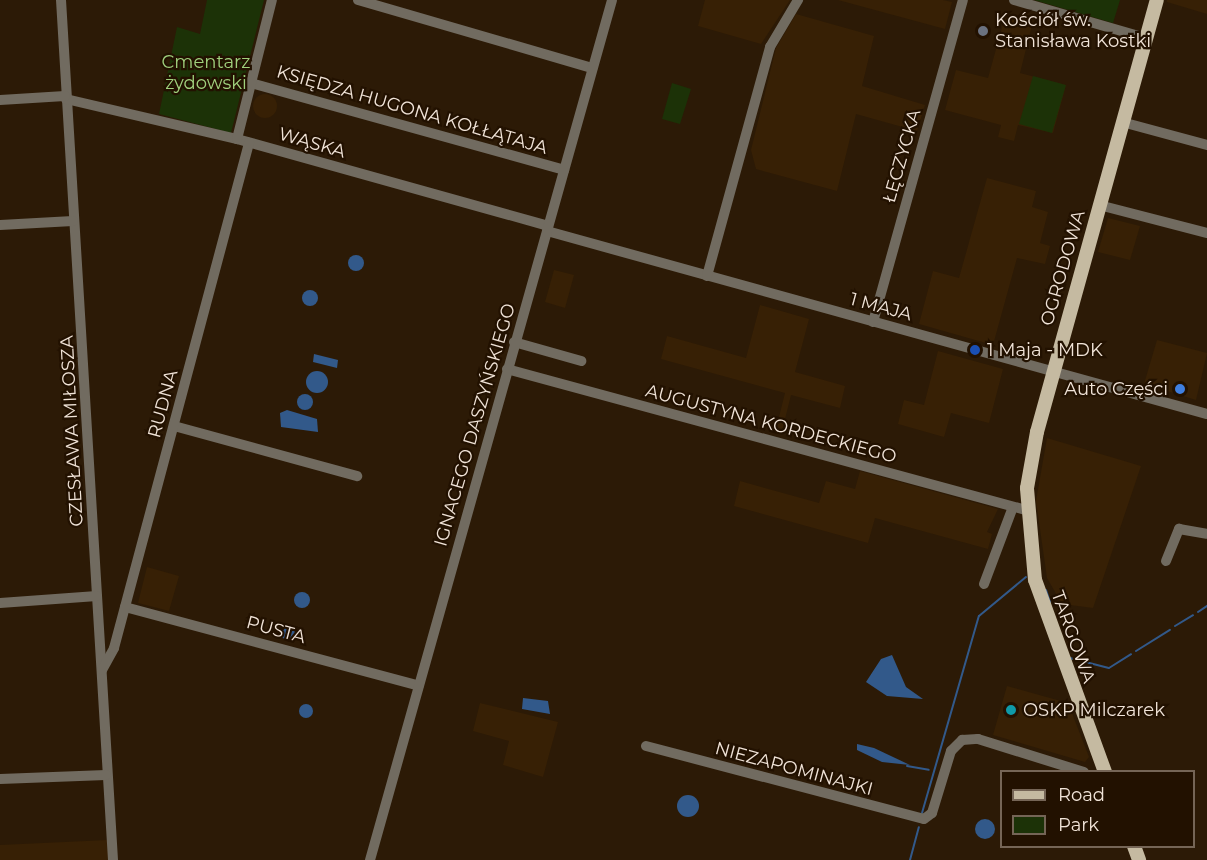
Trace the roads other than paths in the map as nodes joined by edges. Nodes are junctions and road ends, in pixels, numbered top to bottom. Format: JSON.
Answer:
{"nodes":[{"id":1,"x":61,"y":0,"type":"edge"},
{"id":2,"x":272,"y":0,"type":"edge"},
{"id":3,"x":358,"y":0,"type":"edge"},
{"id":4,"x":612,"y":0,"type":"edge"},
{"id":5,"x":798,"y":0,"type":"edge"},
{"id":6,"x":963,"y":0,"type":"edge"},
{"id":7,"x":1014,"y":0,"type":"edge"},
{"id":8,"x":1157,"y":0,"type":"edge"},
{"id":9,"x":394,"y":5,"type":"edge"},
{"id":10,"x":1146,"y":38,"type":"junction"},
{"id":11,"x":592,"y":68,"type":"junction"},
{"id":12,"x":251,"y":83,"type":"junction"},
{"id":13,"x":65,"y":98,"type":"junction"},
{"id":14,"x":0,"y":100,"type":"edge"},
{"id":15,"x":1122,"y":122,"type":"junction"},
{"id":16,"x":237,"y":139,"type":"junction"},
{"id":17,"x":249,"y":143,"type":"junction"},
{"id":18,"x":1207,"y":145,"type":"edge"},
{"id":19,"x":564,"y":170,"type":"junction"},
{"id":20,"x":1099,"y":205,"type":"junction"},
{"id":21,"x":73,"y":221,"type":"junction"},
{"id":22,"x":0,"y":225,"type":"edge"},
{"id":23,"x":548,"y":229,"type":"junction"},
{"id":24,"x":1207,"y":233,"type":"edge"},
{"id":25,"x":707,"y":276,"type":"junction"},
{"id":26,"x":873,"y":322,"type":"junction"},
{"id":27,"x":514,"y":342,"type":"junction"},
{"id":28,"x":581,"y":361,"type":"dead end"},
{"id":29,"x":507,"y":369,"type":"junction"},
{"id":30,"x":1054,"y":370,"type":"junction"},
{"id":31,"x":1207,"y":414,"type":"edge"},
{"id":32,"x":174,"y":426,"type":"junction"},
{"id":33,"x":357,"y":476,"type":"dead end"},
{"id":34,"x":1019,"y":508,"type":"junction"},
{"id":35,"x":1207,"y":534,"type":"edge"},
{"id":36,"x":1166,"y":561,"type":"dead end"},
{"id":37,"x":984,"y":584,"type":"dead end"},
{"id":38,"x":97,"y":596,"type":"junction"},
{"id":39,"x":0,"y":603,"type":"edge"},
{"id":40,"x":125,"y":606,"type":"junction"},
{"id":41,"x":102,"y":670,"type":"junction"},
{"id":42,"x":419,"y":686,"type":"junction"},
{"id":43,"x":646,"y":746,"type":"dead end"},
{"id":44,"x":1081,"y":770,"type":"edge"},
{"id":45,"x":1102,"y":770,"type":"edge"},
{"id":46,"x":106,"y":775,"type":"junction"},
{"id":47,"x":0,"y":779,"type":"edge"},
{"id":48,"x":113,"y":860,"type":"edge"},
{"id":49,"x":370,"y":860,"type":"edge"}],
"edges":[{"from":1,"to":13,"type":"street","name":"CZESŁAWA MIŁOSZA"},
{"from":2,"to":12,"type":"street"},
{"from":3,"to":9,"type":"street"},
{"from":4,"to":11,"type":"street","name":"IGNACEGO DASZYŃSKIEGO"},
{"from":5,"to":25,"type":"street"},
{"from":6,"to":26,"type":"street","name":"ŁĘCZYCKA"},
{"from":7,"to":10,"type":"street"},
{"from":8,"to":10,"type":"main road","name":"OGRODOWA"},
{"from":9,"to":11,"type":"street"},
{"from":10,"to":15,"type":"main road","name":"OGRODOWA"},
{"from":11,"to":19,"type":"street","name":"IGNACEGO DASZYŃSKIEGO"},
{"from":12,"to":16,"type":"street"},
{"from":12,"to":19,"type":"street","name":"KSIĘDZA HUGONA KOŁŁĄTAJA"},
{"from":13,"to":14,"type":"street","name":"WĄSKA"},
{"from":13,"to":16,"type":"street","name":"WĄSKA"},
{"from":13,"to":21,"type":"street","name":"CZESŁAWA MIŁOSZA"},
{"from":15,"to":18,"type":"street"},
{"from":15,"to":20,"type":"main road","name":"OGRODOWA"},
{"from":16,"to":17,"type":"street","name":"WĄSKA"},
{"from":17,"to":23,"type":"street","name":"WĄSKA"},
{"from":17,"to":32,"type":"street","name":"RUDNA"},
{"from":19,"to":23,"type":"street","name":"IGNACEGO DASZYŃSKIEGO"},
{"from":20,"to":24,"type":"street"},
{"from":20,"to":30,"type":"main road","name":"OGRODOWA"},
{"from":21,"to":22,"type":"street"},
{"from":21,"to":38,"type":"street","name":"CZESŁAWA MIŁOSZA"},
{"from":23,"to":25,"type":"street","name":"1 MAJA"},
{"from":23,"to":27,"type":"street","name":"IGNACEGO DASZYŃSKIEGO"},
{"from":25,"to":26,"type":"street","name":"1 MAJA"},
{"from":26,"to":30,"type":"street","name":"1 MAJA"},
{"from":27,"to":28,"type":"street"},
{"from":27,"to":29,"type":"street","name":"IGNACEGO DASZYŃSKIEGO"},
{"from":29,"to":34,"type":"street","name":"AUGUSTYNA KORDECKIEGO"},
{"from":29,"to":42,"type":"street","name":"IGNACEGO DASZYŃSKIEGO"},
{"from":30,"to":31,"type":"street","name":"1 MAJA"},
{"from":30,"to":34,"type":"main road","name":"OGRODOWA"},
{"from":32,"to":33,"type":"street"},
{"from":32,"to":40,"type":"street","name":"RUDNA"},
{"from":34,"to":37,"type":"street","name":"OGRODOWA"},
{"from":34,"to":45,"type":"main road","name":"TARGOWA"},
{"from":35,"to":36,"type":"street"},
{"from":38,"to":39,"type":"street"},
{"from":38,"to":41,"type":"street","name":"CZESŁAWA MIŁOSZA"},
{"from":40,"to":41,"type":"street","name":"RUDNA"},
{"from":40,"to":42,"type":"street","name":"PUSTA"},
{"from":41,"to":46,"type":"street","name":"CZESŁAWA MIŁOSZA"},
{"from":42,"to":49,"type":"street","name":"IGNACEGO DASZYŃSKIEGO"},
{"from":43,"to":44,"type":"street","name":"NIEZAPOMINAJKI"},
{"from":46,"to":47,"type":"street"},
{"from":46,"to":48,"type":"street","name":"CZESŁAWA MIŁOSZA"}]}
